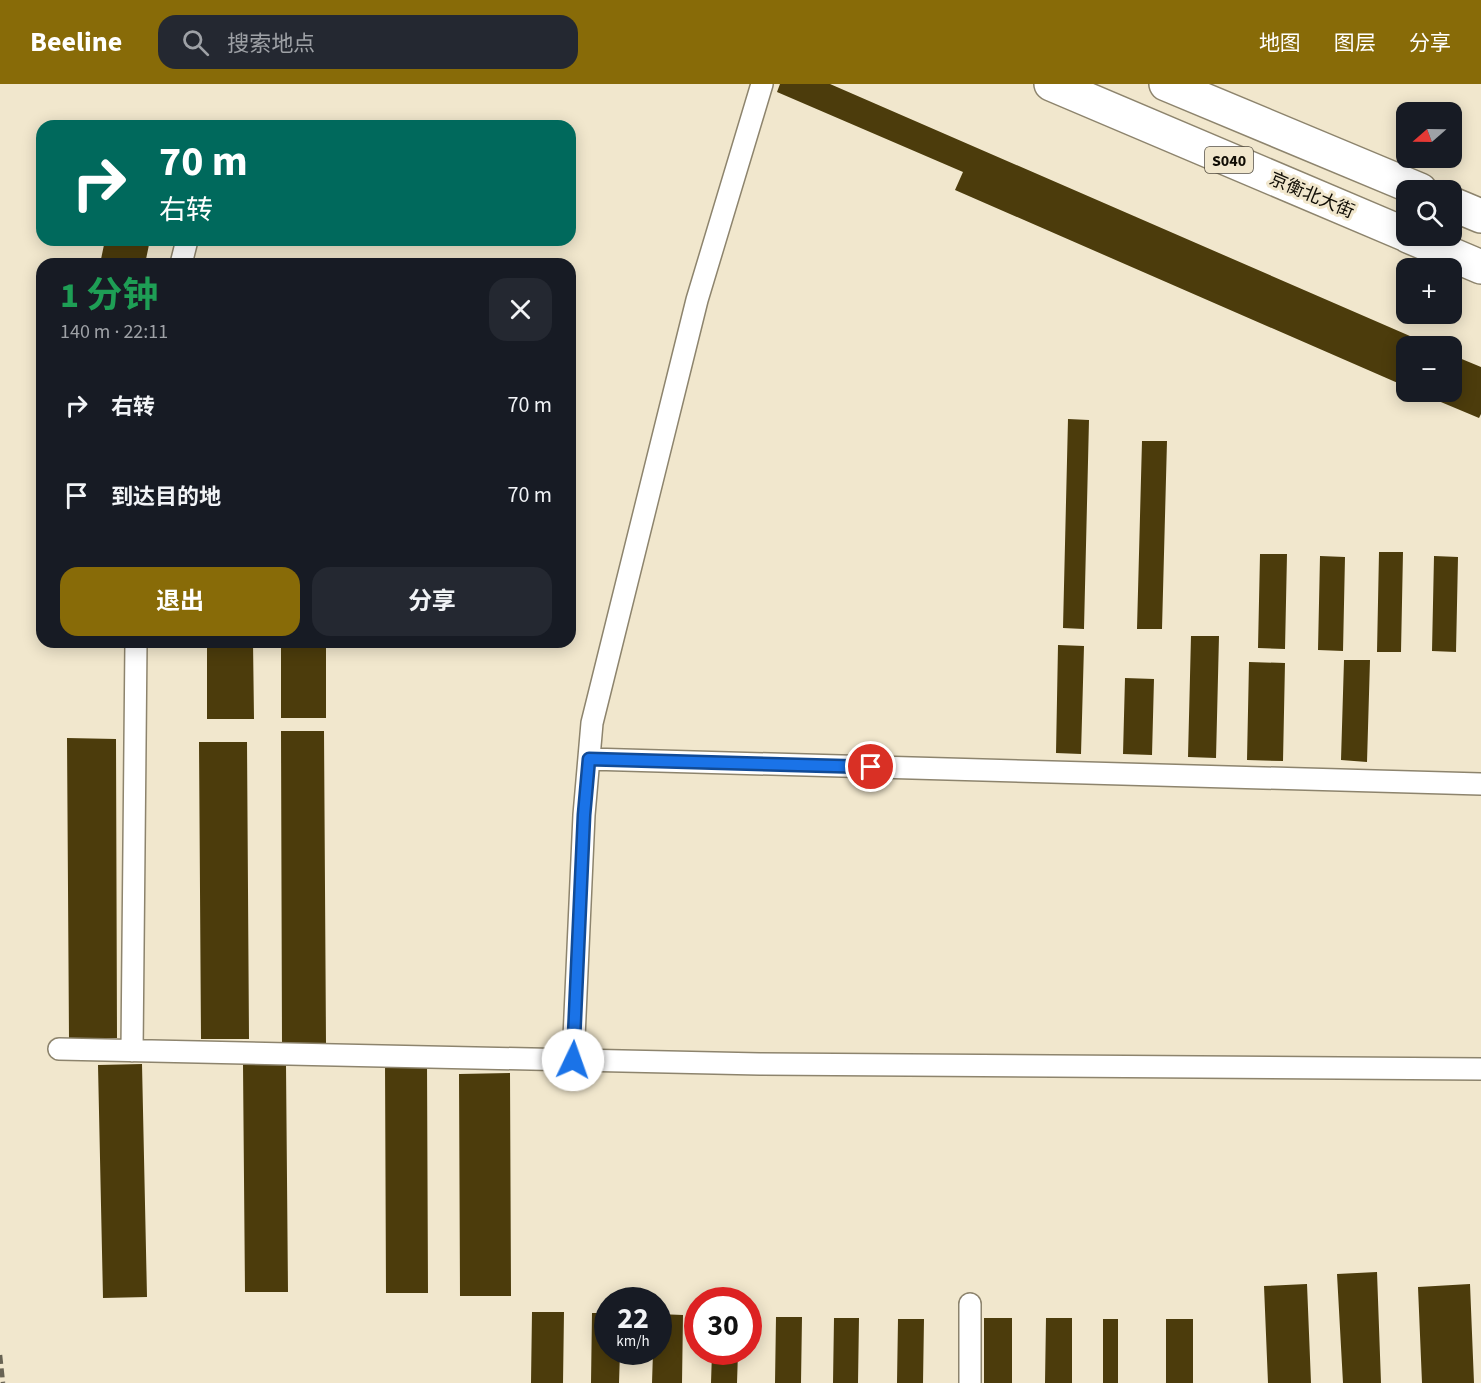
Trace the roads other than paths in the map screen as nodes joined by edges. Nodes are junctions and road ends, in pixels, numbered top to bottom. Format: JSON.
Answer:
{"nodes":[{"id":1,"x":762,"y":84,"type":"edge"},
{"id":2,"x":1051,"y":84,"type":"edge"},
{"id":3,"x":1166,"y":84,"type":"edge"},
{"id":4,"x":1396,"y":180,"type":"edge"},
{"id":5,"x":1462,"y":208,"type":"edge"},
{"id":6,"x":1481,"y":216,"type":"edge"},
{"id":7,"x":1396,"y":230,"type":"edge"},
{"id":8,"x":1432,"y":246,"type":"edge"},
{"id":9,"x":1481,"y":267,"type":"edge"},
{"id":10,"x":135,"y":648,"type":"edge"},
{"id":11,"x":589,"y":759,"type":"junction"},
{"id":12,"x":1481,"y":784,"type":"edge"},
{"id":13,"x":59,"y":1049,"type":"dead end"},
{"id":14,"x":132,"y":1051,"type":"junction"},
{"id":15,"x":573,"y":1060,"type":"junction"},
{"id":16,"x":1481,"y":1069,"type":"edge"},
{"id":17,"x":970,"y":1304,"type":"dead end"},
{"id":18,"x":970,"y":1383,"type":"edge"}],
"edges":[{"from":1,"to":11,"type":"street"},
{"from":2,"to":7,"type":"main road","name":"京衡北大街","number":"S040"},
{"from":3,"to":4,"type":"main road","number":"S040"},
{"from":5,"to":6,"type":"main road"},
{"from":8,"to":9,"type":"main road","name":"京衡北大街","number":"S040"},
{"from":10,"to":14,"type":"street"},
{"from":11,"to":12,"type":"street"},
{"from":11,"to":15,"type":"street"},
{"from":13,"to":14,"type":"street"},
{"from":14,"to":15,"type":"street"},
{"from":15,"to":16,"type":"street"},
{"from":17,"to":18,"type":"street"}]}
